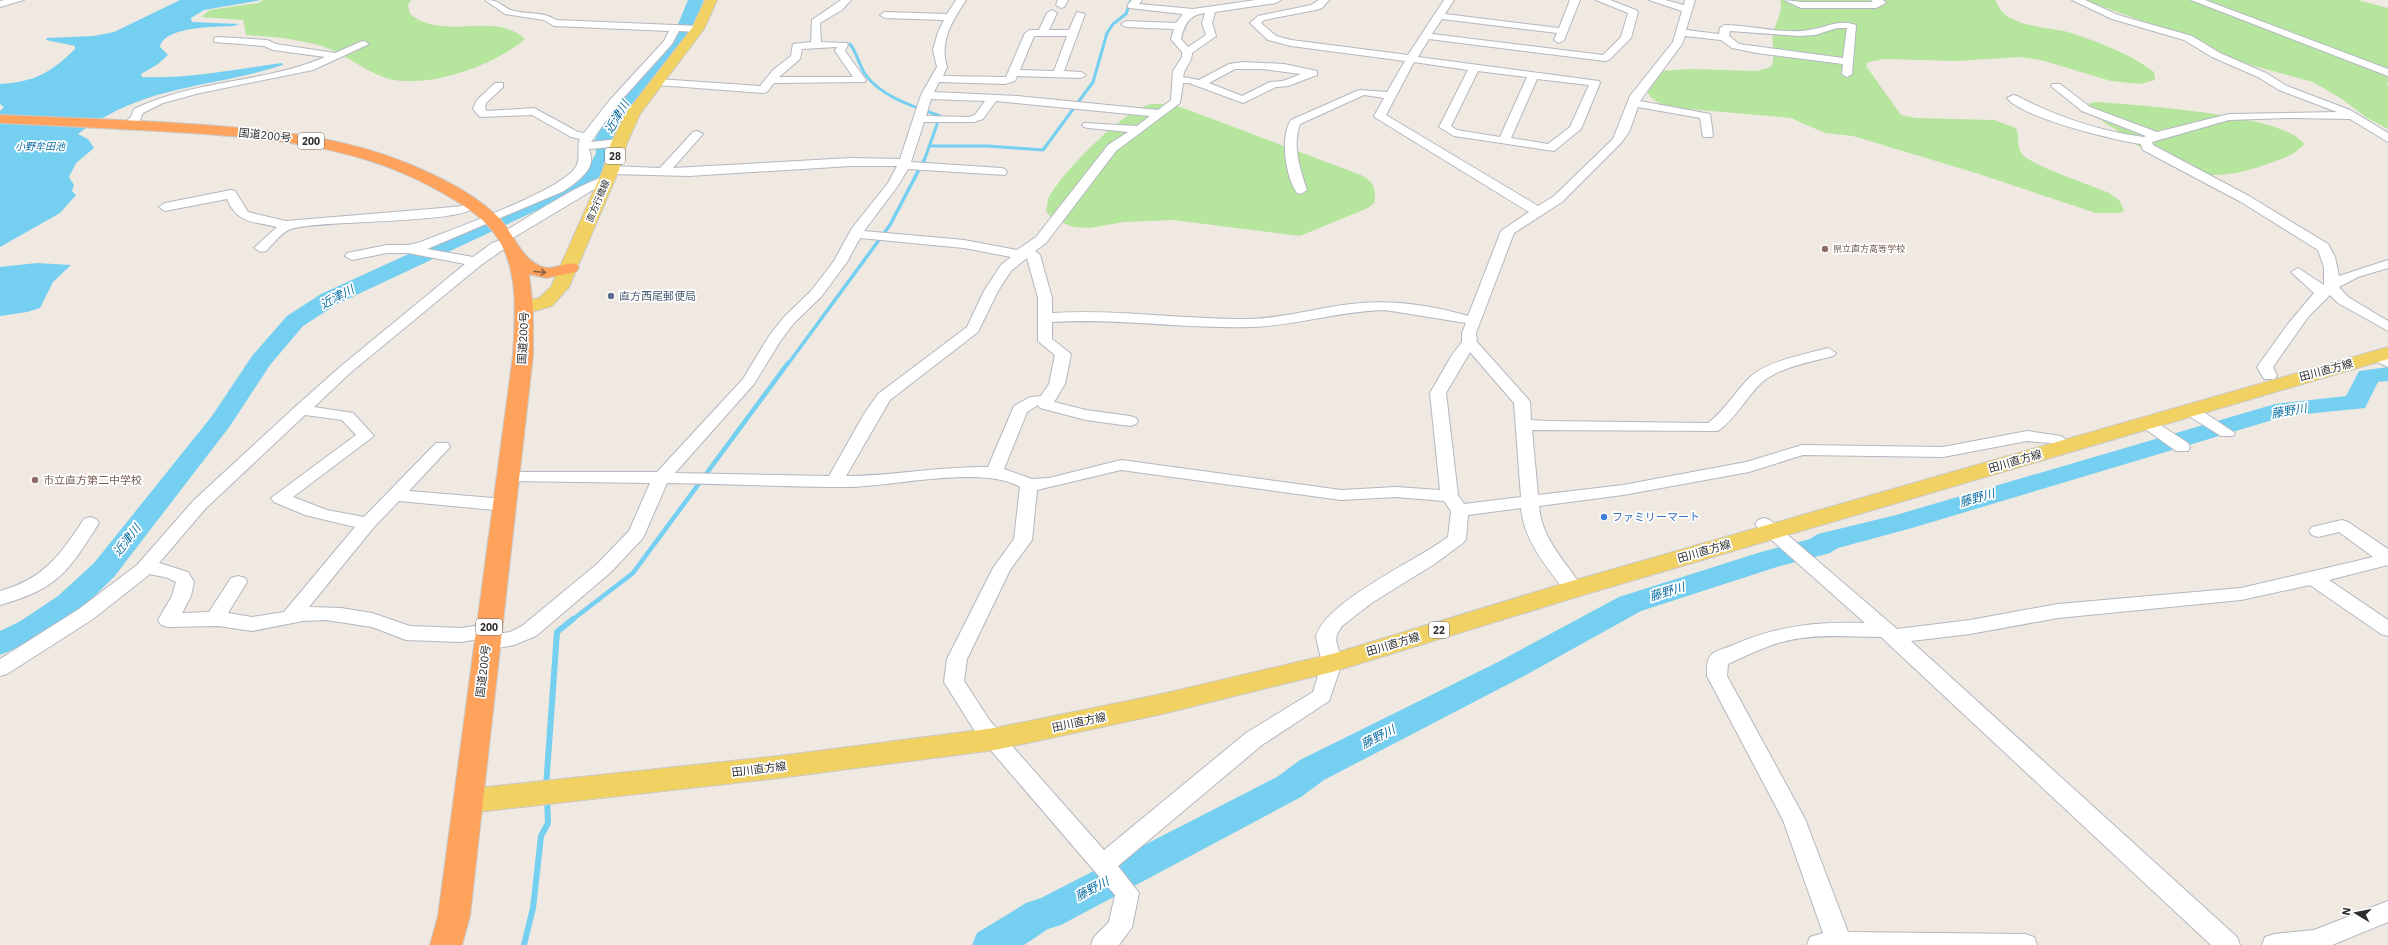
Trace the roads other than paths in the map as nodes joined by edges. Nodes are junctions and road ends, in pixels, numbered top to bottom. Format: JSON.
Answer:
{"nodes":[{"id":1,"x":19,"y":0,"type":"edge"},
{"id":2,"x":490,"y":0,"type":"edge"},
{"id":3,"x":711,"y":0,"type":"edge"},
{"id":4,"x":846,"y":0,"type":"edge"},
{"id":5,"x":961,"y":0,"type":"edge"},
{"id":6,"x":1137,"y":0,"type":"edge"},
{"id":7,"x":1276,"y":0,"type":"edge"},
{"id":8,"x":1324,"y":0,"type":"edge"},
{"id":9,"x":1449,"y":0,"type":"edge"},
{"id":10,"x":1575,"y":0,"type":"edge"},
{"id":11,"x":1601,"y":0,"type":"edge"},
{"id":12,"x":1654,"y":0,"type":"edge"},
{"id":13,"x":1789,"y":0,"type":"edge"},
{"id":14,"x":1876,"y":0,"type":"edge"},
{"id":15,"x":2077,"y":0,"type":"edge"},
{"id":16,"x":2196,"y":0,"type":"edge"},
{"id":17,"x":1834,"y":2,"type":"edge"},
{"id":18,"x":0,"y":4,"type":"edge"},
{"id":19,"x":1688,"y":5,"type":"edge"},
{"id":20,"x":1211,"y":10,"type":"junction"},
{"id":21,"x":1193,"y":12,"type":"junction"},
{"id":22,"x":1052,"y":13,"type":"dead end"},
{"id":23,"x":885,"y":14,"type":"dead end"},
{"id":24,"x":1080,"y":14,"type":"dead end"},
{"id":25,"x":1439,"y":16,"type":"junction"},
{"id":26,"x":950,"y":17,"type":"junction"},
{"id":27,"x":1126,"y":24,"type":"dead end"},
{"id":28,"x":1179,"y":26,"type":"junction"},
{"id":29,"x":676,"y":28,"type":"junction"},
{"id":30,"x":698,"y":29,"type":"junction"},
{"id":31,"x":1563,"y":30,"type":"junction"},
{"id":32,"x":1042,"y":33,"type":"junction"},
{"id":33,"x":1681,"y":33,"type":"junction"},
{"id":34,"x":1072,"y":34,"type":"junction"},
{"id":35,"x":1426,"y":36,"type":"junction"},
{"id":36,"x":1724,"y":37,"type":"junction"},
{"id":37,"x":218,"y":40,"type":"dead end"},
{"id":38,"x":234,"y":42,"type":"junction"},
{"id":39,"x":364,"y":44,"type":"dead end"},
{"id":40,"x":816,"y":45,"type":"junction"},
{"id":41,"x":273,"y":47,"type":"junction"},
{"id":42,"x":1187,"y":52,"type":"junction"},
{"id":43,"x":1553,"y":53,"type":"junction"},
{"id":44,"x":337,"y":56,"type":"junction"},
{"id":45,"x":1411,"y":59,"type":"junction"},
{"id":46,"x":1848,"y":62,"type":"junction"},
{"id":47,"x":1475,"y":67,"type":"junction"},
{"id":48,"x":1014,"y":73,"type":"junction"},
{"id":49,"x":2388,"y":73,"type":"edge"},
{"id":50,"x":1058,"y":74,"type":"junction"},
{"id":51,"x":1847,"y":74,"type":"dead end"},
{"id":52,"x":1081,"y":75,"type":"dead end"},
{"id":53,"x":1537,"y":75,"type":"junction"},
{"id":54,"x":771,"y":80,"type":"junction"},
{"id":55,"x":936,"y":80,"type":"junction"},
{"id":56,"x":1178,"y":80,"type":"junction"},
{"id":57,"x":658,"y":82,"type":"junction"},
{"id":58,"x":1201,"y":83,"type":"junction"},
{"id":59,"x":499,"y":85,"type":"dead end"},
{"id":60,"x":2056,"y":86,"type":"dead end"},
{"id":61,"x":927,"y":95,"type":"junction"},
{"id":62,"x":1391,"y":96,"type":"junction"},
{"id":63,"x":993,"y":98,"type":"junction"},
{"id":64,"x":2013,"y":98,"type":"dead end"},
{"id":65,"x":1632,"y":103,"type":"junction"},
{"id":66,"x":1161,"y":114,"type":"junction"},
{"id":67,"x":2352,"y":116,"type":"junction"},
{"id":68,"x":0,"y":119,"type":"edge"},
{"id":69,"x":920,"y":119,"type":"junction"},
{"id":70,"x":123,"y":125,"type":"junction"},
{"id":71,"x":1088,"y":125,"type":"dead end"},
{"id":72,"x":1137,"y":130,"type":"junction"},
{"id":73,"x":697,"y":134,"type":"dead end"},
{"id":74,"x":1707,"y":135,"type":"dead end"},
{"id":75,"x":2388,"y":138,"type":"edge"},
{"id":76,"x":2151,"y":139,"type":"junction"},
{"id":77,"x":1504,"y":141,"type":"junction"},
{"id":78,"x":586,"y":143,"type":"junction"},
{"id":79,"x":616,"y":144,"type":"junction"},
{"id":80,"x":904,"y":164,"type":"junction"},
{"id":81,"x":663,"y":172,"type":"junction"},
{"id":82,"x":1001,"y":172,"type":"dead end"},
{"id":83,"x":609,"y":175,"type":"junction"},
{"id":84,"x":1301,"y":190,"type":"dead end"},
{"id":85,"x":472,"y":206,"type":"junction"},
{"id":86,"x":164,"y":207,"type":"dead end"},
{"id":87,"x":1537,"y":212,"type":"junction"},
{"id":88,"x":488,"y":217,"type":"junction"},
{"id":89,"x":286,"y":225,"type":"junction"},
{"id":90,"x":856,"y":234,"type":"junction"},
{"id":91,"x":507,"y":242,"type":"junction"},
{"id":92,"x":261,"y":248,"type":"dead end"},
{"id":93,"x":413,"y":250,"type":"junction"},
{"id":94,"x":1022,"y":254,"type":"junction"},
{"id":95,"x":352,"y":256,"type":"dead end"},
{"id":96,"x":476,"y":262,"type":"junction"},
{"id":97,"x":2388,"y":264,"type":"edge"},
{"id":98,"x":570,"y":268,"type":"junction"},
{"id":99,"x":2298,"y":272,"type":"dead end"},
{"id":100,"x":2327,"y":291,"type":"junction"},
{"id":101,"x":526,"y":307,"type":"junction"},
{"id":102,"x":1045,"y":318,"type":"junction"},
{"id":103,"x":1462,"y":319,"type":"dead end"},
{"id":104,"x":2388,"y":327,"type":"edge"},
{"id":105,"x":1470,"y":343,"type":"junction"},
{"id":106,"x":1828,"y":353,"type":"dead end"},
{"id":107,"x":2385,"y":353,"type":"edge"},
{"id":108,"x":2269,"y":376,"type":"junction"},
{"id":109,"x":1046,"y":401,"type":"junction"},
{"id":110,"x":301,"y":410,"type":"junction"},
{"id":111,"x":2191,"y":411,"type":"junction"},
{"id":112,"x":1130,"y":421,"type":"dead end"},
{"id":113,"x":2148,"y":423,"type":"junction"},
{"id":114,"x":1523,"y":424,"type":"junction"},
{"id":115,"x":2227,"y":433,"type":"dead end"},
{"id":116,"x":2061,"y":443,"type":"junction"},
{"id":117,"x":2182,"y":446,"type":"dead end"},
{"id":118,"x":442,"y":447,"type":"dead end"},
{"id":119,"x":994,"y":473,"type":"junction"},
{"id":120,"x":510,"y":476,"type":"junction"},
{"id":121,"x":662,"y":478,"type":"junction"},
{"id":122,"x":836,"y":480,"type":"junction"},
{"id":123,"x":1029,"y":485,"type":"junction"},
{"id":124,"x":394,"y":495,"type":"junction"},
{"id":125,"x":1455,"y":503,"type":"junction"},
{"id":126,"x":1528,"y":503,"type":"junction"},
{"id":127,"x":505,"y":505,"type":"junction"},
{"id":128,"x":368,"y":522,"type":"junction"},
{"id":129,"x":90,"y":524,"type":"dead end"},
{"id":130,"x":1769,"y":529,"type":"junction"},
{"id":131,"x":2318,"y":531,"type":"dead end"},
{"id":132,"x":2388,"y":558,"type":"edge"},
{"id":133,"x":146,"y":567,"type":"junction"},
{"id":134,"x":2313,"y":578,"type":"junction"},
{"id":135,"x":238,"y":582,"type":"dead end"},
{"id":136,"x":1570,"y":585,"type":"junction"},
{"id":137,"x":0,"y":598,"type":"edge"},
{"id":138,"x":290,"y":616,"type":"junction"},
{"id":139,"x":214,"y":620,"type":"junction"},
{"id":140,"x":2388,"y":629,"type":"edge"},
{"id":141,"x":1890,"y":633,"type":"junction"},
{"id":142,"x":488,"y":637,"type":"junction"},
{"id":143,"x":1330,"y":658,"type":"junction"},
{"id":144,"x":0,"y":669,"type":"edge"},
{"id":145,"x":989,"y":733,"type":"junction"},
{"id":146,"x":468,"y":795,"type":"junction"},
{"id":147,"x":1103,"y":865,"type":"junction"},
{"id":148,"x":2388,"y":912,"type":"edge"},
{"id":149,"x":2317,"y":943,"type":"edge"},
{"id":150,"x":1829,"y":944,"type":"edge"},
{"id":151,"x":446,"y":945,"type":"edge"},
{"id":152,"x":1103,"y":945,"type":"edge"},
{"id":153,"x":2025,"y":945,"type":"edge"},
{"id":154,"x":2228,"y":945,"type":"edge"},
{"id":155,"x":2274,"y":945,"type":"edge"}],
"edges":[{"from":1,"to":18,"type":"street"},
{"from":2,"to":29,"type":"street"},
{"from":3,"to":30,"type":"main road","name":"直方行橋線","number":"28"},
{"from":4,"to":40,"type":"street"},
{"from":5,"to":26,"type":"street"},
{"from":6,"to":21,"type":"street"},
{"from":7,"to":20,"type":"street"},
{"from":8,"to":45,"type":"street"},
{"from":9,"to":25,"type":"street"},
{"from":10,"to":31,"type":"street"},
{"from":11,"to":43,"type":"street"},
{"from":12,"to":19,"type":"street"},
{"from":13,"to":17,"type":"street"},
{"from":14,"to":17,"type":"street"},
{"from":15,"to":67,"type":"street"},
{"from":16,"to":49,"type":"street"},
{"from":19,"to":33,"type":"street"},
{"from":20,"to":21,"type":"street"},
{"from":20,"to":42,"type":"street"},
{"from":21,"to":28,"type":"street"},
{"from":22,"to":32,"type":"street"},
{"from":23,"to":26,"type":"street"},
{"from":24,"to":34,"type":"street"},
{"from":25,"to":31,"type":"street"},
{"from":25,"to":35,"type":"street"},
{"from":26,"to":55,"type":"street"},
{"from":27,"to":28,"type":"street"},
{"from":28,"to":42,"type":"street"},
{"from":29,"to":30,"type":"street"},
{"from":29,"to":78,"type":"street"},
{"from":30,"to":57,"type":"main road","name":"直方行橋線","number":"28"},
{"from":31,"to":43,"type":"street"},
{"from":32,"to":34,"type":"street"},
{"from":32,"to":48,"type":"street"},
{"from":33,"to":36,"type":"street"},
{"from":33,"to":65,"type":"street"},
{"from":34,"to":50,"type":"street"},
{"from":35,"to":43,"type":"street"},
{"from":35,"to":45,"type":"street"},
{"from":36,"to":46,"type":"street"},
{"from":36,"to":46,"type":"street"},
{"from":37,"to":38,"type":"street"},
{"from":38,"to":41,"type":"street"},
{"from":38,"to":41,"type":"street"},
{"from":39,"to":44,"type":"street"},
{"from":40,"to":54,"type":"street"},
{"from":40,"to":54,"type":"street"},
{"from":41,"to":44,"type":"street"},
{"from":42,"to":56,"type":"street"},
{"from":43,"to":53,"type":"street"},
{"from":44,"to":70,"type":"street"},
{"from":45,"to":47,"type":"street"},
{"from":45,"to":62,"type":"street"},
{"from":46,"to":51,"type":"street"},
{"from":47,"to":53,"type":"street"},
{"from":47,"to":77,"type":"street"},
{"from":48,"to":50,"type":"street"},
{"from":48,"to":55,"type":"street"},
{"from":50,"to":52,"type":"street"},
{"from":53,"to":77,"type":"street"},
{"from":53,"to":77,"type":"street"},
{"from":54,"to":57,"type":"street"},
{"from":55,"to":61,"type":"street"},
{"from":56,"to":58,"type":"street"},
{"from":56,"to":66,"type":"street"},
{"from":57,"to":79,"type":"main road","name":"直方行橋線","number":"28"},
{"from":58,"to":58,"type":"street"},
{"from":59,"to":78,"type":"street"},
{"from":60,"to":76,"type":"street"},
{"from":61,"to":63,"type":"street"},
{"from":61,"to":69,"type":"street"},
{"from":62,"to":84,"type":"street"},
{"from":62,"to":87,"type":"street"},
{"from":63,"to":66,"type":"street"},
{"from":63,"to":69,"type":"street"},
{"from":64,"to":76,"type":"street"},
{"from":65,"to":74,"type":"street"},
{"from":65,"to":87,"type":"street"},
{"from":66,"to":72,"type":"street"},
{"from":67,"to":75,"type":"street"},
{"from":67,"to":76,"type":"street"},
{"from":68,"to":70,"type":"highway","name":"国道200号","number":"200"},
{"from":69,"to":80,"type":"street"},
{"from":70,"to":85,"type":"highway","name":"国道200号","number":"200"},
{"from":71,"to":72,"type":"street"},
{"from":72,"to":94,"type":"street"},
{"from":73,"to":81,"type":"street"},
{"from":76,"to":100,"type":"street"},
{"from":78,"to":79,"type":"street"},
{"from":78,"to":88,"type":"street"},
{"from":79,"to":83,"type":"main road","name":"直方行橋線","number":"28"},
{"from":80,"to":81,"type":"street"},
{"from":80,"to":82,"type":"street"},
{"from":80,"to":90,"type":"street"},
{"from":81,"to":83,"type":"street"},
{"from":83,"to":91,"type":"street"},
{"from":83,"to":98,"type":"main road","name":"直方行橋線","number":"28"},
{"from":85,"to":88,"type":"highway","name":"国道200号","number":"200"},
{"from":85,"to":89,"type":"street"},
{"from":86,"to":89,"type":"street"},
{"from":87,"to":105,"type":"street"},
{"from":88,"to":91,"type":"highway","name":"国道200号","number":"200"},
{"from":88,"to":93,"type":"street"},
{"from":89,"to":92,"type":"street"},
{"from":90,"to":94,"type":"street"},
{"from":90,"to":121,"type":"street"},
{"from":91,"to":96,"type":"street"},
{"from":91,"to":98,"type":"highway","one_way":true},
{"from":91,"to":101,"type":"highway","name":"国道200号","number":"200"},
{"from":93,"to":95,"type":"street"},
{"from":93,"to":96,"type":"street"},
{"from":94,"to":102,"type":"street"},
{"from":94,"to":122,"type":"street"},
{"from":96,"to":110,"type":"street"},
{"from":97,"to":100,"type":"street"},
{"from":98,"to":101,"type":"main road","name":"直方行橋線","number":"28"},
{"from":99,"to":100,"type":"street"},
{"from":100,"to":104,"type":"street"},
{"from":100,"to":108,"type":"street"},
{"from":101,"to":120,"type":"highway","name":"国道200号","number":"200"},
{"from":102,"to":103,"type":"street"},
{"from":102,"to":109,"type":"street"},
{"from":105,"to":114,"type":"street"},
{"from":105,"to":125,"type":"street"},
{"from":106,"to":114,"type":"street"},
{"from":107,"to":108,"type":"main road","name":"田川直方線","number":"22"},
{"from":107,"to":111,"type":"main road","name":"田川直方線","number":"22"},
{"from":108,"to":116,"type":"main road","name":"田川直方線","number":"22"},
{"from":109,"to":112,"type":"street"},
{"from":109,"to":119,"type":"street"},
{"from":110,"to":128,"type":"street"},
{"from":110,"to":133,"type":"street"},
{"from":111,"to":113,"type":"main road","name":"田川直方線","number":"22"},
{"from":111,"to":115,"type":"street"},
{"from":113,"to":116,"type":"main road","name":"田川直方線","number":"22"},
{"from":113,"to":117,"type":"street"},
{"from":114,"to":126,"type":"street"},
{"from":116,"to":126,"type":"street"},
{"from":116,"to":130,"type":"main road","name":"田川直方線","number":"22"},
{"from":118,"to":124,"type":"street"},
{"from":119,"to":122,"type":"street"},
{"from":119,"to":123,"type":"street"},
{"from":120,"to":121,"type":"street"},
{"from":120,"to":127,"type":"highway","name":"国道200号","number":"200"},
{"from":121,"to":122,"type":"street"},
{"from":121,"to":142,"type":"street"},
{"from":123,"to":125,"type":"street"},
{"from":123,"to":145,"type":"street"},
{"from":124,"to":127,"type":"street"},
{"from":124,"to":128,"type":"street"},
{"from":125,"to":126,"type":"street"},
{"from":125,"to":143,"type":"street"},
{"from":126,"to":136,"type":"street"},
{"from":127,"to":142,"type":"highway","name":"国道200号","number":"200"},
{"from":128,"to":138,"type":"street"},
{"from":129,"to":137,"type":"street"},
{"from":130,"to":136,"type":"main road","name":"田川直方線","number":"22"},
{"from":130,"to":141,"type":"street"},
{"from":131,"to":132,"type":"street"},
{"from":132,"to":134,"type":"street"},
{"from":133,"to":139,"type":"street"},
{"from":133,"to":144,"type":"street"},
{"from":134,"to":140,"type":"street"},
{"from":134,"to":141,"type":"street"},
{"from":135,"to":139,"type":"street"},
{"from":136,"to":143,"type":"main road","name":"田川直方線","number":"22"},
{"from":138,"to":139,"type":"street"},
{"from":138,"to":142,"type":"street"},
{"from":141,"to":150,"type":"street"},
{"from":141,"to":154,"type":"street"},
{"from":142,"to":146,"type":"highway","name":"国道200号","number":"200"},
{"from":143,"to":145,"type":"main road","name":"田川直方線","number":"22"},
{"from":143,"to":147,"type":"street"},
{"from":145,"to":146,"type":"main road","name":"田川直方線","number":"22"},
{"from":145,"to":147,"type":"street"},
{"from":146,"to":151,"type":"highway","name":"国道200号","number":"200"},
{"from":147,"to":152,"type":"street"},
{"from":148,"to":149,"type":"street"},
{"from":149,"to":155,"type":"street"},
{"from":150,"to":153,"type":"street"}]}
